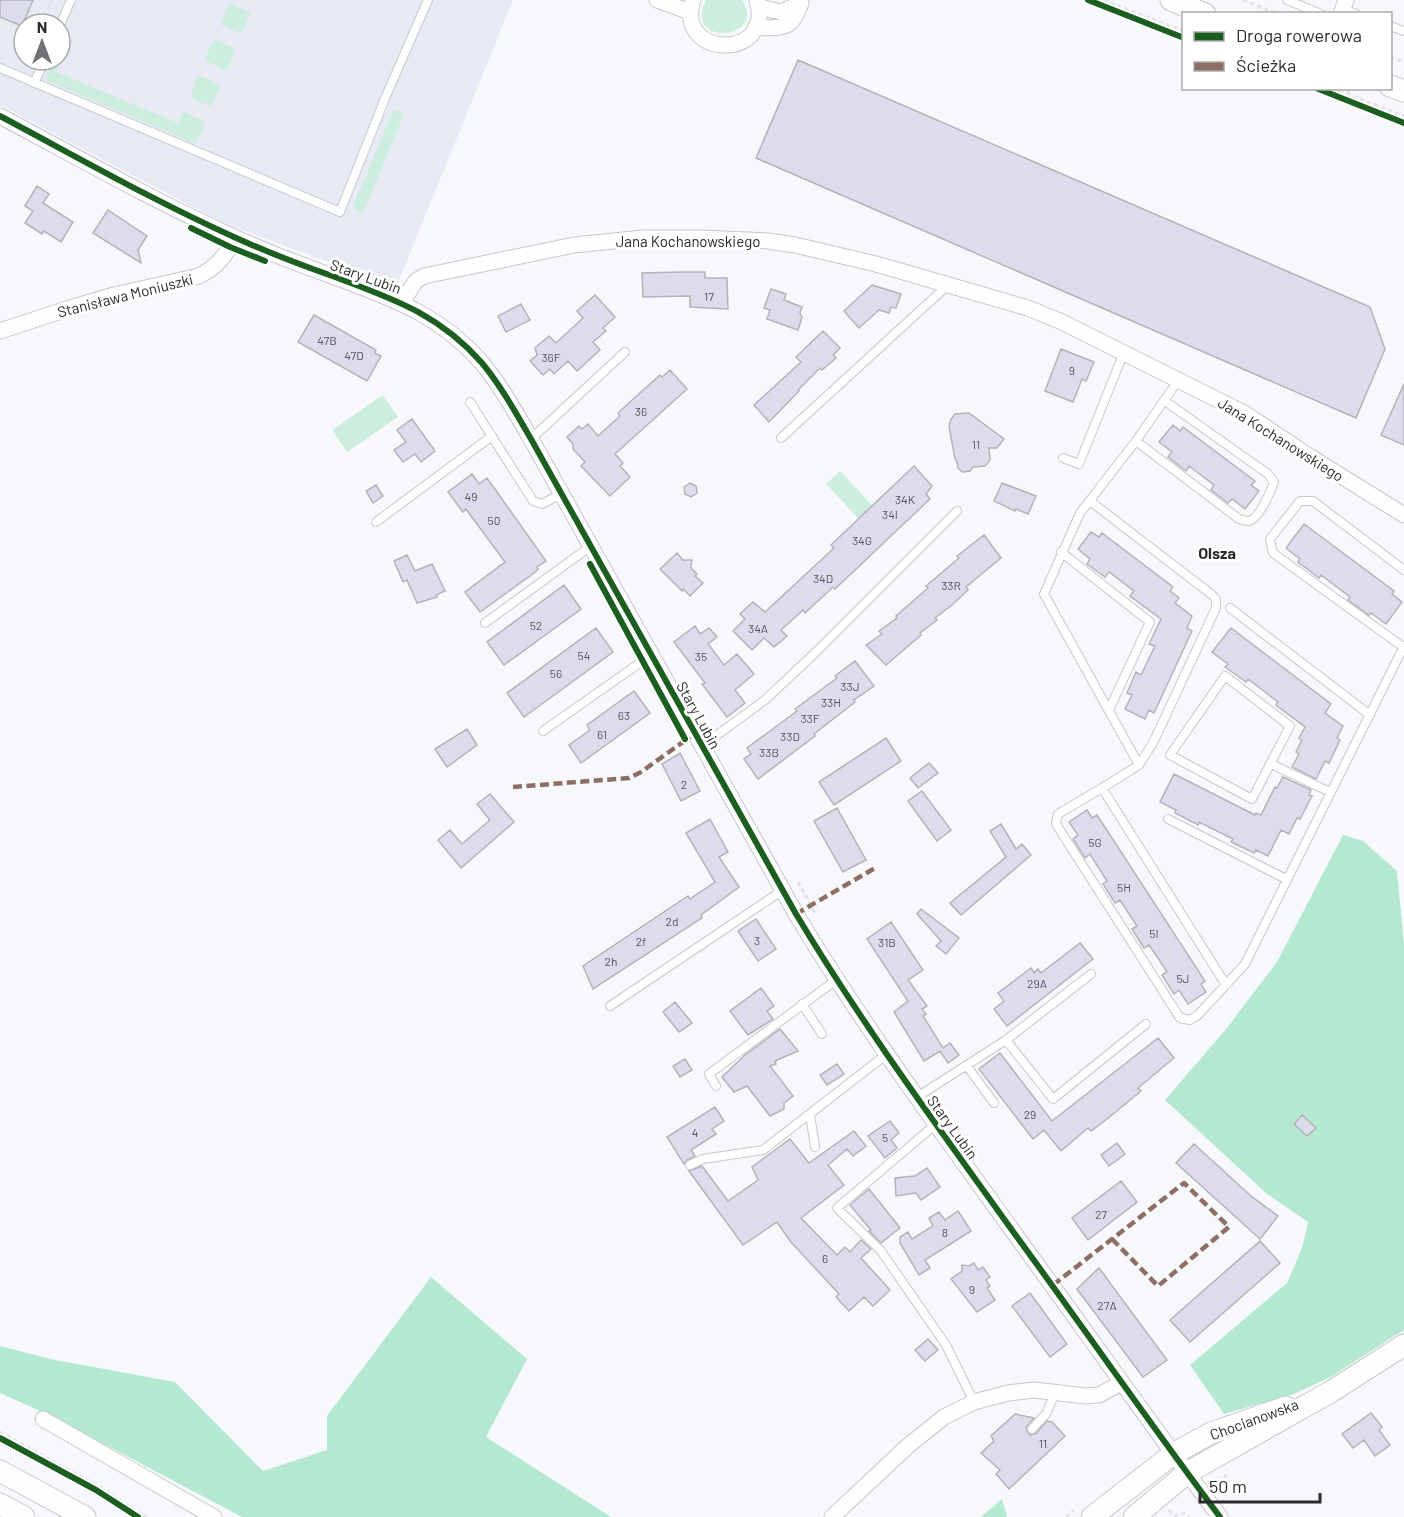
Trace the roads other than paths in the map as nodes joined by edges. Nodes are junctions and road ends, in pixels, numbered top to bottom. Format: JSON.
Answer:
{"nodes":[{"id":1,"x":428,"y":0,"type":"edge"},
{"id":2,"x":657,"y":0,"type":"edge"},
{"id":3,"x":1171,"y":0,"type":"edge"},
{"id":4,"x":1287,"y":0,"type":"edge"},
{"id":5,"x":758,"y":4,"type":"edge"},
{"id":6,"x":691,"y":6,"type":"edge"},
{"id":7,"x":1200,"y":12,"type":"edge"},
{"id":8,"x":1316,"y":12,"type":"edge"},
{"id":9,"x":755,"y":28,"type":"junction"},
{"id":10,"x":0,"y":68,"type":"edge"},
{"id":11,"x":39,"y":72,"type":"edge"},
{"id":12,"x":34,"y":83,"type":"junction"},
{"id":13,"x":0,"y":116,"type":"edge"},
{"id":14,"x":235,"y":238,"type":"junction"},
{"id":15,"x":949,"y":284,"type":"junction"},
{"id":16,"x":402,"y":302,"type":"junction"},
{"id":17,"x":0,"y":332,"type":"edge"},
{"id":18,"x":625,"y":352,"type":"dead end"},
{"id":19,"x":1124,"y":352,"type":"junction"},
{"id":20,"x":1179,"y":379,"type":"junction"},
{"id":21,"x":1165,"y":401,"type":"junction"},
{"id":22,"x":470,"y":402,"type":"dead end"},
{"id":23,"x":492,"y":436,"type":"junction"},
{"id":24,"x":781,"y":438,"type":"dead end"},
{"id":25,"x":531,"y":439,"type":"junction"},
{"id":26,"x":1136,"y":441,"type":"junction"},
{"id":27,"x":1063,"y":458,"type":"dead end"},
{"id":28,"x":561,"y":494,"type":"junction"},
{"id":29,"x":1090,"y":501,"type":"junction"},
{"id":30,"x":957,"y":511,"type":"dead end"},
{"id":31,"x":1404,"y":515,"type":"edge"},
{"id":32,"x":376,"y":522,"type":"dead end"},
{"id":33,"x":591,"y":546,"type":"junction"},
{"id":34,"x":1061,"y":552,"type":"junction"},
{"id":35,"x":1404,"y":570,"type":"edge"},
{"id":36,"x":1230,"y":608,"type":"dead end"},
{"id":37,"x":485,"y":623,"type":"dead end"},
{"id":38,"x":1404,"y":646,"type":"edge"},
{"id":39,"x":651,"y":655,"type":"junction"},
{"id":40,"x":1109,"y":710,"type":"junction"},
{"id":41,"x":1370,"y":715,"type":"junction"},
{"id":42,"x":543,"y":731,"type":"dead end"},
{"id":43,"x":702,"y":746,"type":"junction"},
{"id":44,"x":1271,"y":764,"type":"junction"},
{"id":45,"x":1139,"y":765,"type":"junction"},
{"id":46,"x":1101,"y":788,"type":"junction"},
{"id":47,"x":1330,"y":792,"type":"junction"},
{"id":48,"x":1168,"y":819,"type":"dead end"},
{"id":49,"x":1286,"y":879,"type":"junction"},
{"id":50,"x":783,"y":890,"type":"junction"},
{"id":51,"x":1092,"y":974,"type":"dead end"},
{"id":52,"x":836,"y":980,"type":"junction"},
{"id":53,"x":1226,"y":985,"type":"junction"},
{"id":54,"x":802,"y":1004,"type":"junction"},
{"id":55,"x":610,"y":1006,"type":"dead end"},
{"id":56,"x":1146,"y":1024,"type":"dead end"},
{"id":57,"x":822,"y":1034,"type":"dead end"},
{"id":58,"x":1006,"y":1040,"type":"junction"},
{"id":59,"x":887,"y":1054,"type":"junction"},
{"id":60,"x":967,"y":1066,"type":"junction"},
{"id":61,"x":716,"y":1086,"type":"dead end"},
{"id":62,"x":917,"y":1097,"type":"junction"},
{"id":63,"x":994,"y":1103,"type":"dead end"},
{"id":64,"x":810,"y":1115,"type":"junction"},
{"id":65,"x":936,"y":1124,"type":"junction"},
{"id":66,"x":815,"y":1147,"type":"dead end"},
{"id":67,"x":690,"y":1165,"type":"dead end"},
{"id":68,"x":1404,"y":1346,"type":"edge"},
{"id":69,"x":1121,"y":1383,"type":"junction"},
{"id":70,"x":1055,"y":1391,"type":"junction"},
{"id":71,"x":1332,"y":1391,"type":"junction"},
{"id":72,"x":974,"y":1402,"type":"junction"},
{"id":73,"x":43,"y":1419,"type":"dead end"},
{"id":74,"x":1032,"y":1429,"type":"dead end"},
{"id":75,"x":1173,"y":1455,"type":"junction"},
{"id":76,"x":0,"y":1472,"type":"edge"},
{"id":77,"x":1187,"y":1473,"type":"junction"},
{"id":78,"x":0,"y":1504,"type":"edge"},
{"id":79,"x":24,"y":1517,"type":"edge"},
{"id":80,"x":85,"y":1517,"type":"edge"},
{"id":81,"x":214,"y":1517,"type":"edge"},
{"id":82,"x":832,"y":1517,"type":"edge"},
{"id":83,"x":1092,"y":1517,"type":"edge"},
{"id":84,"x":1134,"y":1517,"type":"edge"},
{"id":85,"x":1220,"y":1517,"type":"edge"}],
"edges":[{"from":1,"to":12,"type":"lane"},
{"from":2,"to":6,"type":"street"},
{"from":3,"to":7,"type":"street"},
{"from":4,"to":8,"type":"lane"},
{"from":5,"to":9,"type":"street"},
{"from":5,"to":9,"type":"street"},
{"from":6,"to":9,"type":"street"},
{"from":10,"to":12,"type":"lane"},
{"from":11,"to":12,"type":"lane"},
{"from":13,"to":14,"type":"street","name":"Stary Lubin"},
{"from":14,"to":16,"type":"street","name":"Stary Lubin"},
{"from":14,"to":17,"type":"street","name":"Stanisława Moniuszki"},
{"from":15,"to":16,"type":"street","name":"Jana Kochanowskiego"},
{"from":15,"to":19,"type":"street","name":"Jana Kochanowskiego"},
{"from":15,"to":24,"type":"lane"},
{"from":16,"to":25,"type":"street","name":"Stary Lubin"},
{"from":18,"to":25,"type":"lane"},
{"from":19,"to":20,"type":"street","name":"Jana Kochanowskiego"},
{"from":19,"to":27,"type":"lane"},
{"from":20,"to":21,"type":"lane"},
{"from":20,"to":31,"type":"street","name":"Jana Kochanowskiego"},
{"from":21,"to":26,"type":"lane"},
{"from":21,"to":26,"type":"lane"},
{"from":22,"to":23,"type":"lane"},
{"from":23,"to":28,"type":"lane"},
{"from":23,"to":32,"type":"lane"},
{"from":25,"to":28,"type":"street","name":"Stary Lubin"},
{"from":26,"to":29,"type":"lane"},
{"from":28,"to":33,"type":"street","name":"Stary Lubin"},
{"from":29,"to":34,"type":"lane"},
{"from":29,"to":45,"type":"lane"},
{"from":30,"to":43,"type":"lane","name":"Stary Lubin"},
{"from":33,"to":37,"type":"lane"},
{"from":33,"to":39,"type":"street","name":"Stary Lubin"},
{"from":34,"to":40,"type":"lane"},
{"from":34,"to":40,"type":"lane"},
{"from":35,"to":38,"type":"lane"},
{"from":36,"to":41,"type":"lane"},
{"from":38,"to":41,"type":"lane"},
{"from":39,"to":42,"type":"lane"},
{"from":39,"to":43,"type":"street","name":"Stary Lubin"},
{"from":40,"to":45,"type":"lane"},
{"from":41,"to":47,"type":"lane"},
{"from":43,"to":50,"type":"street","name":"Stary Lubin"},
{"from":44,"to":44,"type":"lane"},
{"from":44,"to":47,"type":"lane"},
{"from":45,"to":46,"type":"lane"},
{"from":46,"to":53,"type":"lane"},
{"from":46,"to":53,"type":"lane"},
{"from":47,"to":49,"type":"lane"},
{"from":48,"to":49,"type":"lane"},
{"from":49,"to":53,"type":"lane"},
{"from":50,"to":52,"type":"street","name":"Stary Lubin"},
{"from":50,"to":55,"type":"lane"},
{"from":51,"to":58,"type":"lane"},
{"from":52,"to":54,"type":"lane"},
{"from":52,"to":59,"type":"street","name":"Stary Lubin"},
{"from":54,"to":57,"type":"lane"},
{"from":54,"to":61,"type":"lane"},
{"from":56,"to":58,"type":"lane"},
{"from":58,"to":60,"type":"lane"},
{"from":59,"to":62,"type":"street","name":"Stary Lubin"},
{"from":59,"to":64,"type":"lane"},
{"from":60,"to":62,"type":"lane"},
{"from":60,"to":63,"type":"lane"},
{"from":62,"to":65,"type":"street","name":"Stary Lubin"},
{"from":64,"to":66,"type":"lane"},
{"from":64,"to":67,"type":"lane"},
{"from":65,"to":69,"type":"street","name":"Stary Lubin"},
{"from":65,"to":72,"type":"lane"},
{"from":68,"to":71,"type":"street","name":"Chocianowska"},
{"from":69,"to":70,"type":"street"},
{"from":69,"to":75,"type":"street","name":"Stary Lubin"},
{"from":70,"to":72,"type":"street"},
{"from":70,"to":74,"type":"lane"},
{"from":71,"to":75,"type":"street","name":"Chocianowska"},
{"from":71,"to":77,"type":"street","name":"Chocianowska"},
{"from":72,"to":82,"type":"street"},
{"from":73,"to":81,"type":"street"},
{"from":75,"to":77,"type":"street","name":"Stary Lubin"},
{"from":75,"to":83,"type":"street","name":"Chocianowska"},
{"from":76,"to":80,"type":"street"},
{"from":77,"to":84,"type":"street","name":"Chocianowska"},
{"from":77,"to":85,"type":"street","name":"Stary Lubin"},
{"from":78,"to":79,"type":"street"}]}
